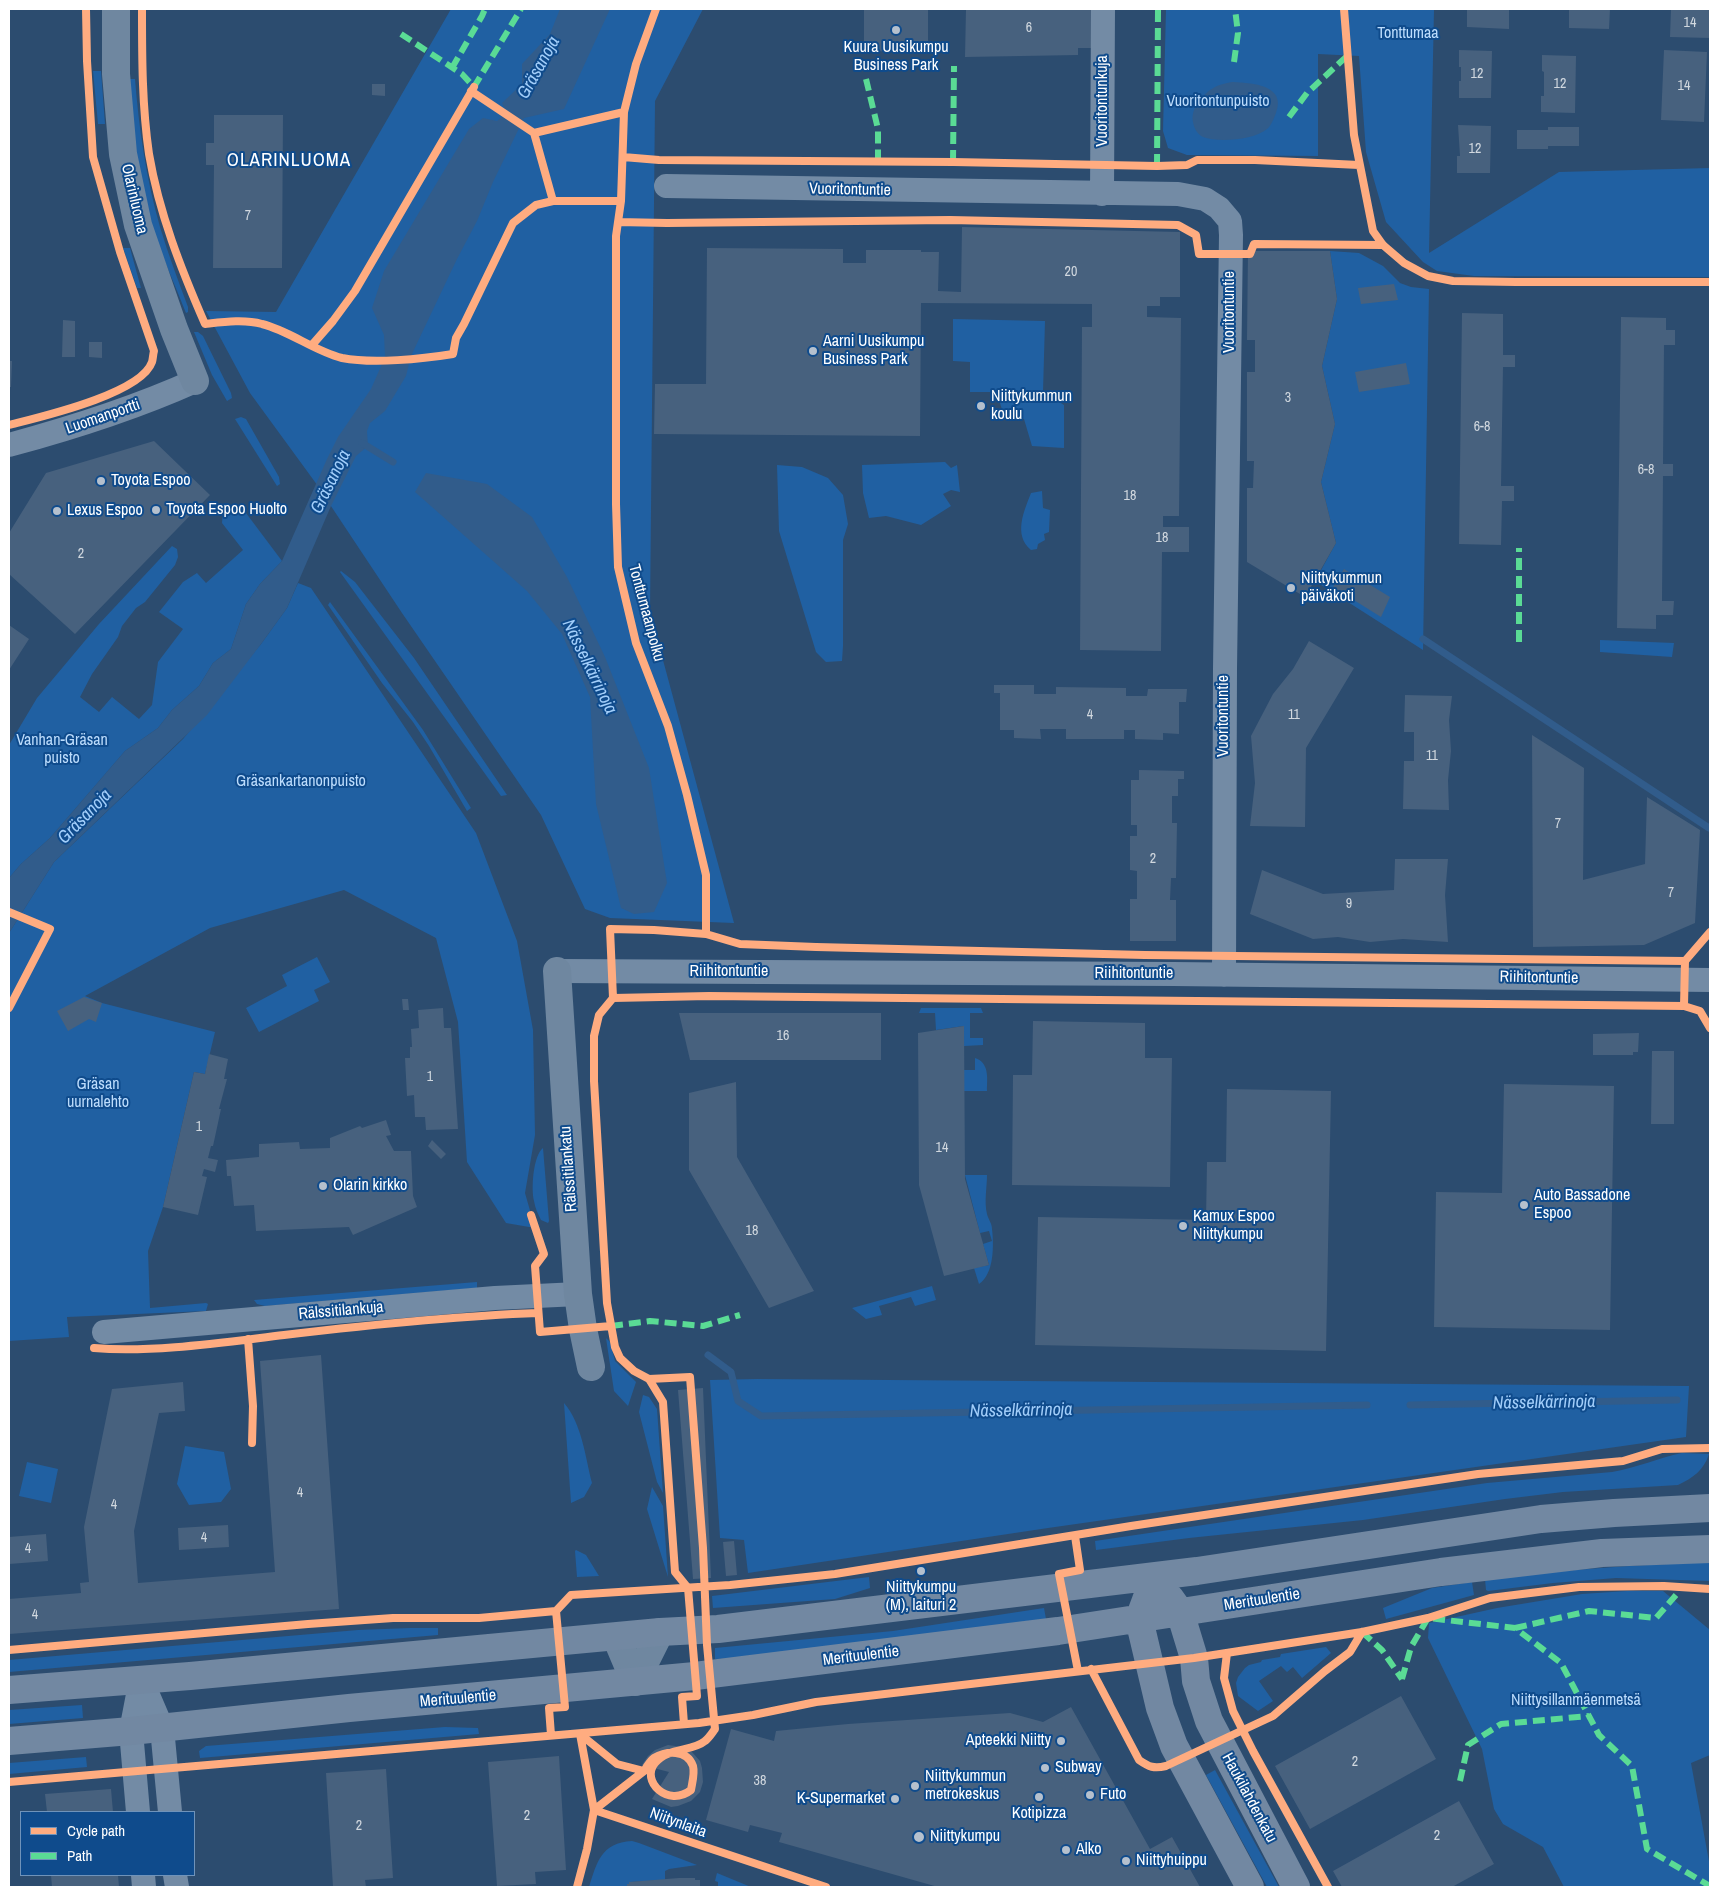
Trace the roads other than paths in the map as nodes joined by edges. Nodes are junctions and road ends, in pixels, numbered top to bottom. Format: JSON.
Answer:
{"nodes":[{"id":1,"x":116,"y":9,"type":"edge"},
{"id":2,"x":1103,"y":9,"type":"edge"},
{"id":3,"x":666,"y":186,"type":"dead end"},
{"id":4,"x":1102,"y":194,"type":"junction"},
{"id":5,"x":195,"y":381,"type":"joint"},
{"id":6,"x":9,"y":445,"type":"edge"},
{"id":7,"x":557,"y":971,"type":"joint"},
{"id":8,"x":1224,"y":975,"type":"junction"},
{"id":9,"x":1710,"y":980,"type":"edge"},
{"id":10,"x":578,"y":1294,"type":"junction"},
{"id":11,"x":104,"y":1332,"type":"dead end"},
{"id":12,"x":591,"y":1367,"type":"dead end"},
{"id":13,"x":1710,"y":1508,"type":"edge"},
{"id":14,"x":1710,"y":1550,"type":"edge"},
{"id":15,"x":1155,"y":1576,"type":"junction"},
{"id":16,"x":1180,"y":1612,"type":"junction"},
{"id":17,"x":1139,"y":1619,"type":"junction"},
{"id":18,"x":660,"y":1632,"type":"junction"},
{"id":19,"x":616,"y":1637,"type":"junction"},
{"id":20,"x":141,"y":1679,"type":"junction"},
{"id":21,"x":635,"y":1682,"type":"junction"},
{"id":22,"x":9,"y":1690,"type":"edge"},
{"id":23,"x":162,"y":1728,"type":"junction"},
{"id":24,"x":131,"y":1731,"type":"junction"},
{"id":25,"x":9,"y":1741,"type":"edge"},
{"id":26,"x":138,"y":1811,"type":"edge"},
{"id":27,"x":170,"y":1811,"type":"edge"},
{"id":28,"x":1250,"y":1887,"type":"edge"},
{"id":29,"x":1296,"y":1887,"type":"edge"}],
"edges":[{"from":1,"to":5,"type":"main road","name":"Olarinluoma"},
{"from":2,"to":4,"type":"street","name":"Vuoritontunkuja"},
{"from":3,"to":4,"type":"street","name":"Vuoritontuntie"},
{"from":4,"to":8,"type":"street","name":"Vuoritontuntie"},
{"from":5,"to":6,"type":"street","name":"Luomanportti"},
{"from":7,"to":8,"type":"street","name":"Riihitontuntie"},
{"from":7,"to":10,"type":"main road","name":"Rälssitilankatu"},
{"from":8,"to":9,"type":"street","name":"Riihitontuntie"},
{"from":10,"to":11,"type":"street","name":"Rälssitilankuja"},
{"from":10,"to":12,"type":"main road","name":"Rälssitilankatu"},
{"from":13,"to":15,"type":"main road"},
{"from":14,"to":16,"type":"main road","name":"Merituulentie"},
{"from":15,"to":16,"type":"main road","name":"Haukilahdenkatu"},
{"from":15,"to":17,"type":"main road"},
{"from":15,"to":18,"type":"main road"},
{"from":16,"to":17,"type":"main road","name":"Merituulentie"},
{"from":16,"to":29,"type":"main road","name":"Haukilahdenkatu"},
{"from":17,"to":21,"type":"main road","name":"Merituulentie"},
{"from":17,"to":28,"type":"main road"},
{"from":18,"to":19,"type":"main road"},
{"from":18,"to":21,"type":"main road"},
{"from":19,"to":20,"type":"main road"},
{"from":19,"to":21,"type":"main road"},
{"from":20,"to":22,"type":"main road"},
{"from":20,"to":23,"type":"street"},
{"from":20,"to":24,"type":"street"},
{"from":21,"to":23,"type":"main road","name":"Merituulentie"},
{"from":23,"to":24,"type":"main road","name":"Merituulentie"},
{"from":23,"to":27,"type":"street"},
{"from":24,"to":25,"type":"main road","name":"Merituulentie"},
{"from":24,"to":26,"type":"street"}]}
